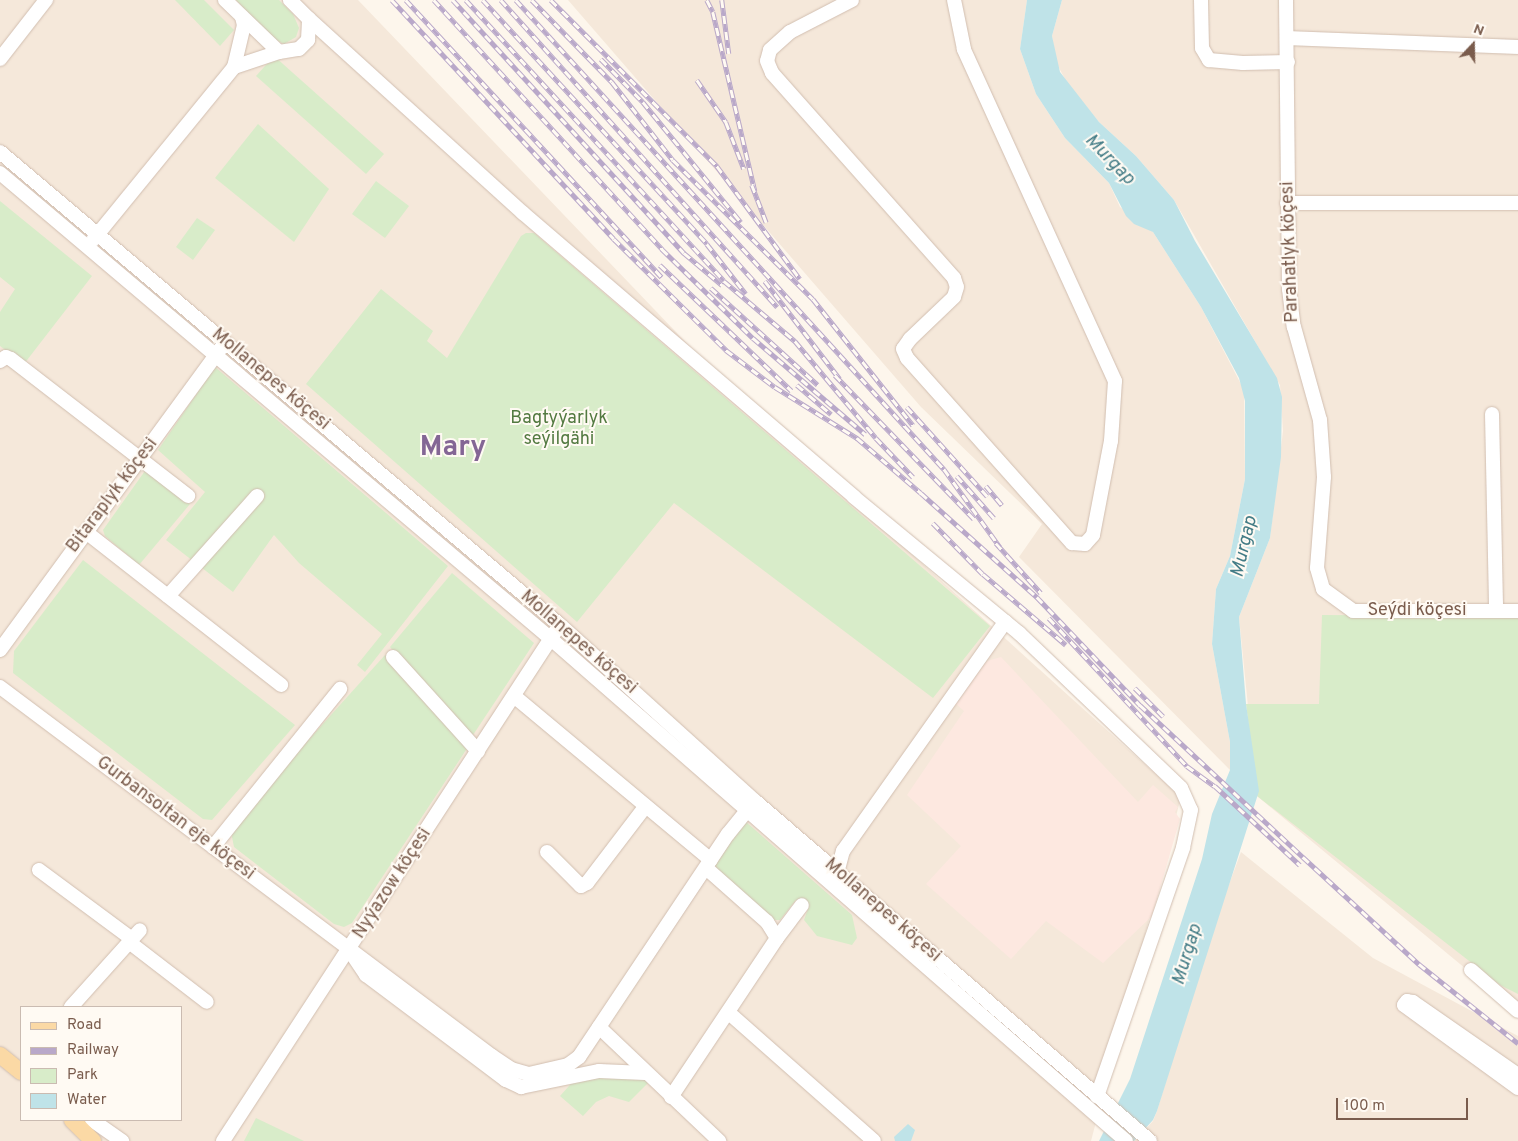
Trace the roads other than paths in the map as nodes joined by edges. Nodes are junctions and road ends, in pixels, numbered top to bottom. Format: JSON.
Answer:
{"nodes":[{"id":1,"x":46,"y":0,"type":"edge"},
{"id":2,"x":225,"y":0,"type":"edge"},
{"id":3,"x":290,"y":0,"type":"edge"},
{"id":4,"x":852,"y":0,"type":"edge"},
{"id":5,"x":954,"y":0,"type":"edge"},
{"id":6,"x":1200,"y":0,"type":"edge"},
{"id":7,"x":1286,"y":0,"type":"edge"},
{"id":8,"x":242,"y":17,"type":"junction"},
{"id":9,"x":309,"y":19,"type":"junction"},
{"id":10,"x":1287,"y":38,"type":"junction"},
{"id":11,"x":1518,"y":47,"type":"edge"},
{"id":12,"x":279,"y":52,"type":"junction"},
{"id":13,"x":0,"y":59,"type":"edge"},
{"id":14,"x":1288,"y":62,"type":"junction"},
{"id":15,"x":234,"y":67,"type":"junction"},
{"id":16,"x":0,"y":152,"type":"edge"},
{"id":17,"x":0,"y":173,"type":"edge"},
{"id":18,"x":1287,"y":203,"type":"junction"},
{"id":19,"x":1518,"y":203,"type":"edge"},
{"id":20,"x":98,"y":234,"type":"junction"},
{"id":21,"x":88,"y":246,"type":"junction"},
{"id":22,"x":226,"y":342,"type":"junction"},
{"id":23,"x":215,"y":356,"type":"junction"},
{"id":24,"x":1,"y":360,"type":"edge"},
{"id":25,"x":1492,"y":414,"type":"dead end"},
{"id":26,"x":141,"y":458,"type":"junction"},
{"id":27,"x":188,"y":496,"type":"dead end"},
{"id":28,"x":257,"y":496,"type":"dead end"},
{"id":29,"x":86,"y":532,"type":"junction"},
{"id":30,"x":1324,"y":589,"type":"joint"},
{"id":31,"x":168,"y":596,"type":"junction"},
{"id":32,"x":1496,"y":611,"type":"junction"},
{"id":33,"x":1518,"y":611,"type":"edge"},
{"id":34,"x":1005,"y":622,"type":"junction"},
{"id":35,"x":560,"y":625,"type":"junction"},
{"id":36,"x":551,"y":639,"type":"junction"},
{"id":37,"x":0,"y":650,"type":"edge"},
{"id":38,"x":393,"y":657,"type":"dead end"},
{"id":39,"x":282,"y":685,"type":"dead end"},
{"id":40,"x":0,"y":687,"type":"edge"},
{"id":41,"x":340,"y":689,"type":"dead end"},
{"id":42,"x":514,"y":696,"type":"junction"},
{"id":43,"x":478,"y":751,"type":"junction"},
{"id":44,"x":751,"y":805,"type":"junction"},
{"id":45,"x":645,"y":807,"type":"junction"},
{"id":46,"x":213,"y":848,"type":"junction"},
{"id":47,"x":547,"y":852,"type":"dead end"},
{"id":48,"x":708,"y":864,"type":"junction"},
{"id":49,"x":39,"y":870,"type":"dead end"},
{"id":50,"x":837,"y":872,"type":"junction"},
{"id":51,"x":802,"y":905,"type":"dead end"},
{"id":52,"x":133,"y":937,"type":"junction"},
{"id":53,"x":777,"y":938,"type":"junction"},
{"id":54,"x":350,"y":950,"type":"junction"},
{"id":55,"x":1471,"y":970,"type":"dead end"},
{"id":56,"x":207,"y":1002,"type":"dead end"},
{"id":57,"x":72,"y":1006,"type":"edge"},
{"id":58,"x":1518,"y":1011,"type":"edge"},
{"id":59,"x":729,"y":1013,"type":"junction"},
{"id":60,"x":599,"y":1027,"type":"junction"},
{"id":61,"x":0,"y":1055,"type":"edge"},
{"id":62,"x":20,"y":1069,"type":"edge"},
{"id":63,"x":645,"y":1074,"type":"junction"},
{"id":64,"x":1518,"y":1075,"type":"edge"},
{"id":65,"x":1518,"y":1088,"type":"edge"},
{"id":66,"x":671,"y":1097,"type":"junction"},
{"id":67,"x":1102,"y":1101,"type":"junction"},
{"id":68,"x":73,"y":1121,"type":"edge"},
{"id":69,"x":93,"y":1121,"type":"edge"},
{"id":70,"x":93,"y":1141,"type":"edge"},
{"id":71,"x":122,"y":1141,"type":"edge"},
{"id":72,"x":223,"y":1141,"type":"edge"},
{"id":73,"x":719,"y":1141,"type":"edge"},
{"id":74,"x":874,"y":1141,"type":"edge"},
{"id":75,"x":1126,"y":1141,"type":"edge"},
{"id":76,"x":1150,"y":1141,"type":"edge"}],
"edges":[{"from":1,"to":13,"type":"street"},
{"from":2,"to":8,"type":"street"},
{"from":3,"to":9,"type":"street"},
{"from":4,"to":5,"type":"street"},
{"from":6,"to":14,"type":"street"},
{"from":7,"to":10,"type":"street","name":"Parahatlyk köçesi"},
{"from":8,"to":12,"type":"street"},
{"from":8,"to":15,"type":"street"},
{"from":9,"to":12,"type":"street"},
{"from":9,"to":34,"type":"street"},
{"from":10,"to":11,"type":"street"},
{"from":10,"to":14,"type":"street","name":"Parahatlyk köçesi"},
{"from":12,"to":15,"type":"street"},
{"from":14,"to":18,"type":"street","name":"Parahatlyk köçesi"},
{"from":15,"to":20,"type":"street"},
{"from":16,"to":20,"type":"street","name":"Mollanepes köçesi"},
{"from":17,"to":21,"type":"street","name":"Mollanepes köçesi"},
{"from":18,"to":19,"type":"street"},
{"from":18,"to":30,"type":"street","name":"Parahatlyk köçesi"},
{"from":20,"to":21,"type":"street"},
{"from":20,"to":22,"type":"street","name":"Mollanepes köçesi"},
{"from":21,"to":23,"type":"street","name":"Mollanepes köçesi"},
{"from":22,"to":23,"type":"street","name":"Bitaraplyk köçesi"},
{"from":22,"to":35,"type":"street","name":"Mollanepes köçesi"},
{"from":23,"to":26,"type":"street","name":"Bitaraplyk köçesi"},
{"from":23,"to":36,"type":"street","name":"Mollanepes köçesi"},
{"from":24,"to":26,"type":"street"},
{"from":25,"to":32,"type":"street"},
{"from":26,"to":27,"type":"street"},
{"from":26,"to":29,"type":"street","name":"Bitaraplyk köçesi"},
{"from":28,"to":31,"type":"street"},
{"from":29,"to":31,"type":"street"},
{"from":29,"to":37,"type":"street","name":"Bitaraplyk köçesi"},
{"from":30,"to":32,"type":"street","name":"Seýdi köçesi"},
{"from":31,"to":39,"type":"street"},
{"from":32,"to":33,"type":"street","name":"Seýdi köçesi"},
{"from":34,"to":50,"type":"street"},
{"from":34,"to":67,"type":"street"},
{"from":35,"to":36,"type":"street","name":"Nyýazow köçesi"},
{"from":35,"to":44,"type":"street","name":"Mollanepes köçesi"},
{"from":36,"to":42,"type":"street","name":"Nyýazow köçesi"},
{"from":36,"to":44,"type":"street","name":"Mollanepes köçesi"},
{"from":38,"to":43,"type":"street"},
{"from":40,"to":46,"type":"street","name":"Gurbansoltan eje köçesi"},
{"from":41,"to":46,"type":"street"},
{"from":42,"to":43,"type":"street","name":"Nyýazow köçesi"},
{"from":42,"to":45,"type":"street"},
{"from":43,"to":54,"type":"street","name":"Nyýazow köçesi"},
{"from":44,"to":48,"type":"street","name":"Gurbansoltan eje köçesi"},
{"from":44,"to":50,"type":"street","name":"Mollanepes köçesi"},
{"from":44,"to":75,"type":"street","name":"Mollanepes köçesi"},
{"from":45,"to":47,"type":"street"},
{"from":45,"to":48,"type":"street"},
{"from":46,"to":54,"type":"street","name":"Gurbansoltan eje köçesi"},
{"from":48,"to":53,"type":"street"},
{"from":48,"to":60,"type":"street","name":"Gurbansoltan eje köçesi"},
{"from":49,"to":52,"type":"street"},
{"from":50,"to":67,"type":"street","name":"Mollanepes köçesi"},
{"from":51,"to":53,"type":"street"},
{"from":52,"to":56,"type":"street"},
{"from":52,"to":57,"type":"street"},
{"from":53,"to":59,"type":"street"},
{"from":54,"to":60,"type":"street","name":"Gurbansoltan eje köçesi"},
{"from":54,"to":63,"type":"street","name":"Gurbansoltan eje köçesi"},
{"from":54,"to":72,"type":"street","name":"Nyýazow köçesi"},
{"from":55,"to":58,"type":"street"},
{"from":59,"to":66,"type":"street"},
{"from":59,"to":74,"type":"street"},
{"from":60,"to":63,"type":"street"},
{"from":61,"to":62,"type":"main road"},
{"from":63,"to":66,"type":"street"},
{"from":64,"to":65,"type":"street"},
{"from":66,"to":73,"type":"street"},
{"from":67,"to":76,"type":"street","name":"Mollanepes köçesi"},
{"from":68,"to":70,"type":"main road"},
{"from":69,"to":71,"type":"street"}]}
